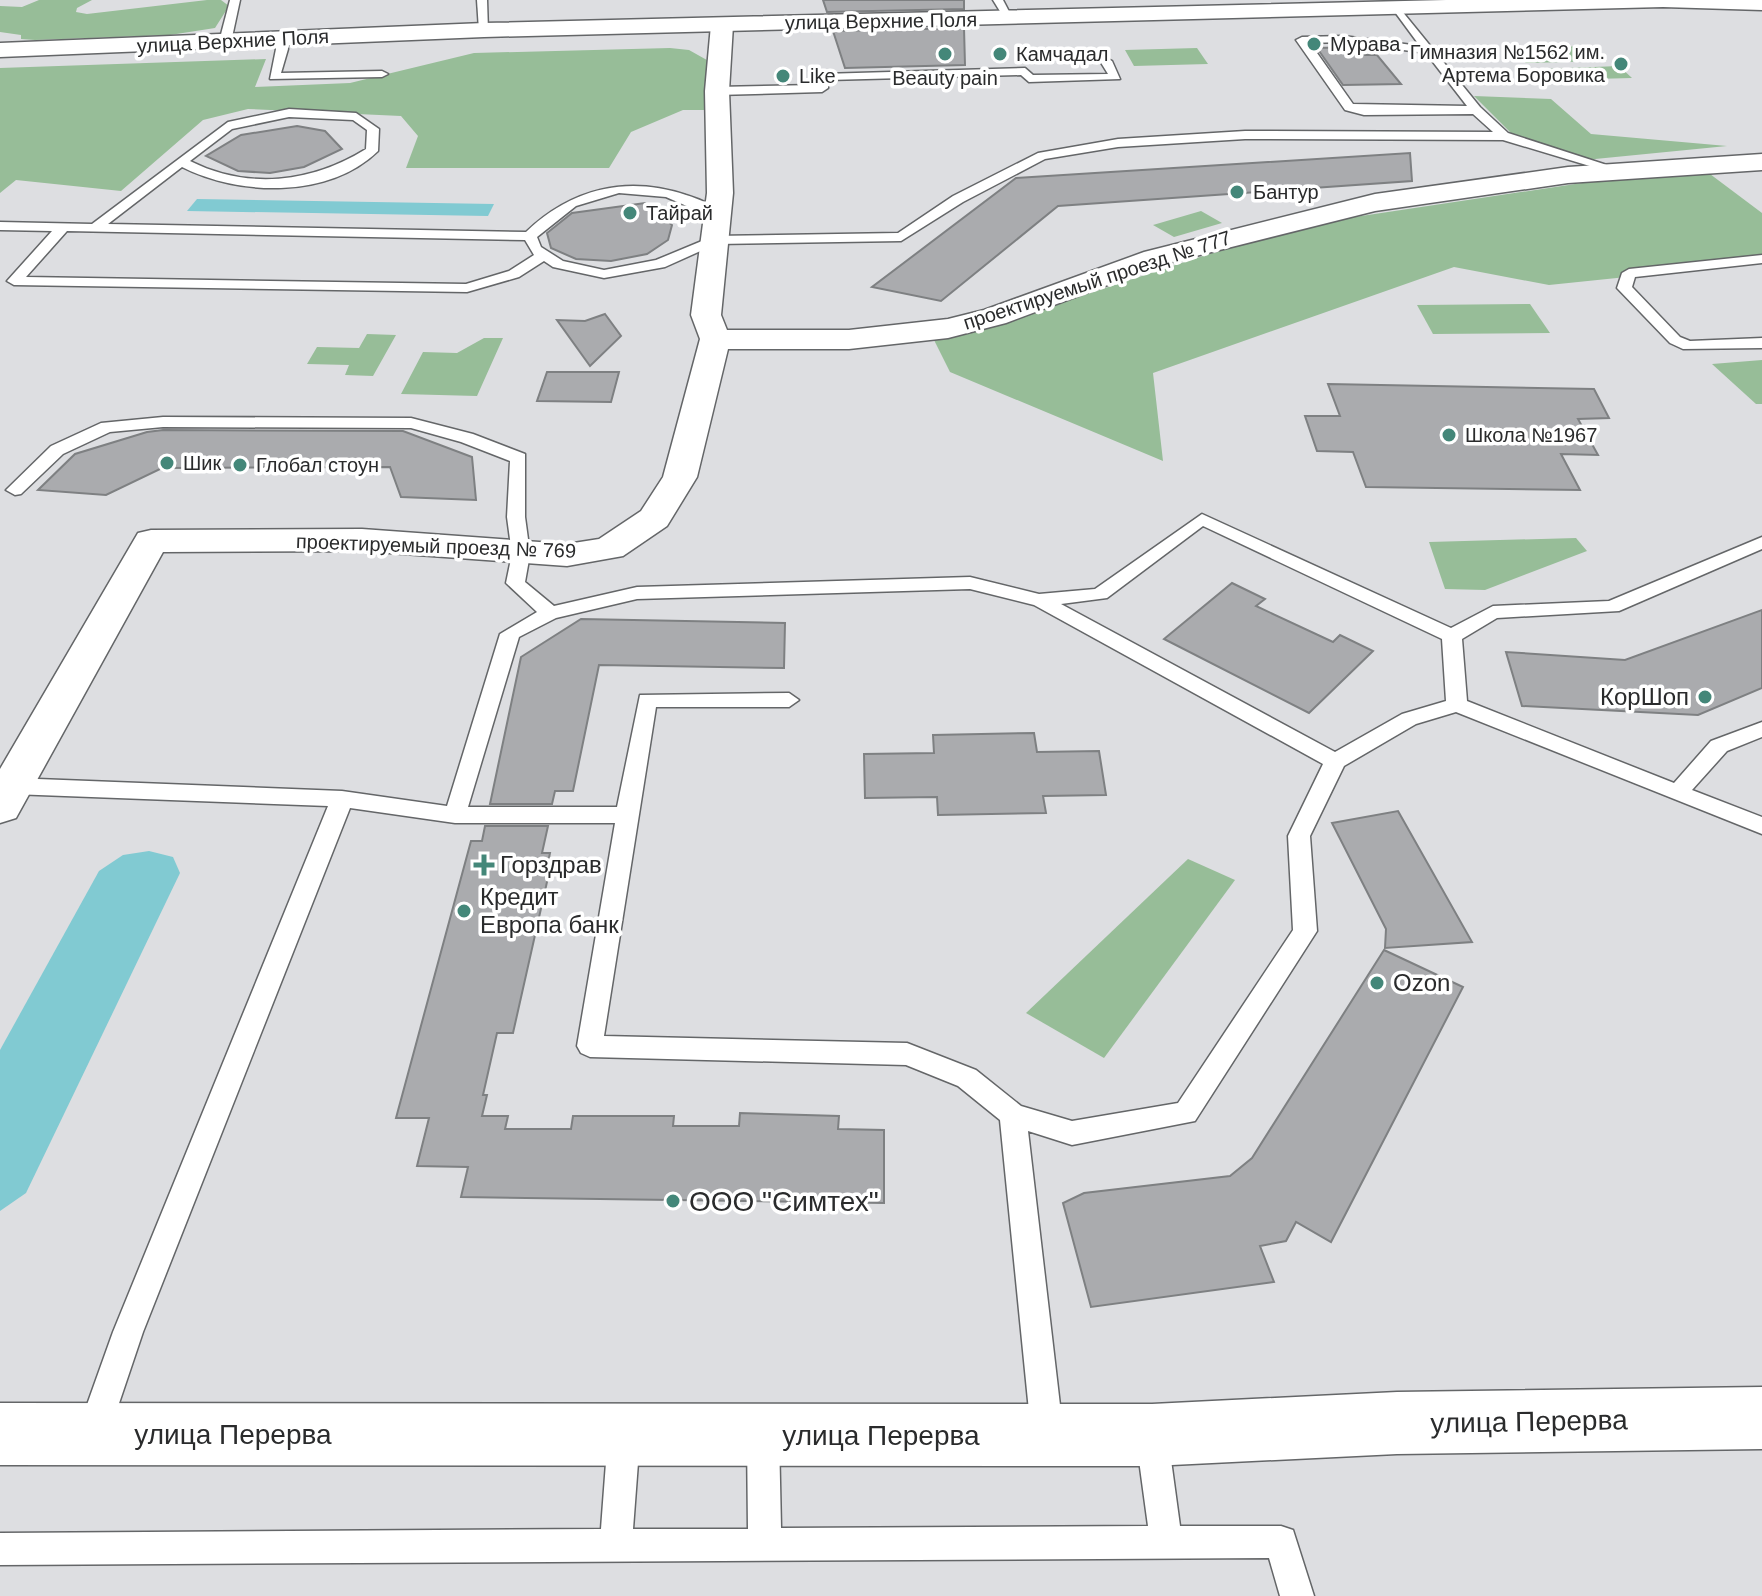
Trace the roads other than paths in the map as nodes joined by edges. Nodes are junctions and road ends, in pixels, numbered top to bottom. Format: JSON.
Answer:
{"nodes":[{"id":1,"x":235,"y":0,"type":"edge"},
{"id":2,"x":482,"y":0,"type":"edge"},
{"id":3,"x":1466,"y":3,"type":"edge"},
{"id":4,"x":1355,"y":4,"type":"edge"},
{"id":5,"x":1762,"y":4,"type":"edge"},
{"id":6,"x":1272,"y":6,"type":"edge"},
{"id":7,"x":1397,"y":8,"type":"junction"},
{"id":8,"x":1004,"y":9,"type":"edge"},
{"id":9,"x":722,"y":25,"type":"junction"},
{"id":10,"x":484,"y":30,"type":"junction"},
{"id":11,"x":280,"y":38,"type":"junction"},
{"id":12,"x":225,"y":42,"type":"junction"},
{"id":13,"x":0,"y":50,"type":"edge"},
{"id":14,"x":1429,"y":50,"type":"junction"},
{"id":15,"x":1106,"y":61,"type":"dead end"},
{"id":16,"x":382,"y":74,"type":"dead end"},
{"id":17,"x":717,"y":91,"type":"junction"},
{"id":18,"x":1476,"y":110,"type":"junction"},
{"id":19,"x":1504,"y":136,"type":"junction"},
{"id":20,"x":181,"y":162,"type":"junction"},
{"id":21,"x":1762,"y":162,"type":"edge"},
{"id":22,"x":1608,"y":170,"type":"junction"},
{"id":23,"x":0,"y":226,"type":"edge"},
{"id":24,"x":64,"y":226,"type":"junction"},
{"id":25,"x":97,"y":226,"type":"junction"},
{"id":26,"x":716,"y":227,"type":"junction"},
{"id":27,"x":530,"y":236,"type":"junction"},
{"id":28,"x":544,"y":255,"type":"junction"},
{"id":29,"x":1762,"y":259,"type":"edge"},
{"id":30,"x":715,"y":339,"type":"junction"},
{"id":31,"x":1762,"y":343,"type":"edge"},
{"id":32,"x":15,"y":490,"type":"dead end"},
{"id":33,"x":1762,"y":542,"type":"edge"},
{"id":34,"x":521,"y":554,"type":"junction"},
{"id":35,"x":1039,"y":600,"type":"junction"},
{"id":36,"x":550,"y":613,"type":"junction"},
{"id":37,"x":1452,"y":636,"type":"junction"},
{"id":38,"x":789,"y":700,"type":"dead end"},
{"id":39,"x":1457,"y":705,"type":"junction"},
{"id":40,"x":1762,"y":729,"type":"edge"},
{"id":41,"x":1335,"y":761,"type":"junction"},
{"id":42,"x":1678,"y":792,"type":"junction"},
{"id":43,"x":6,"y":796,"type":"edge"},
{"id":44,"x":342,"y":799,"type":"junction"},
{"id":45,"x":455,"y":815,"type":"junction"},
{"id":46,"x":627,"y":815,"type":"junction"},
{"id":47,"x":1762,"y":826,"type":"edge"},
{"id":48,"x":1013,"y":1115,"type":"junction"},
{"id":49,"x":1762,"y":1418,"type":"edge"},
{"id":50,"x":0,"y":1434,"type":"edge"},
{"id":51,"x":624,"y":1434,"type":"junction"},
{"id":52,"x":92,"y":1435,"type":"junction"},
{"id":53,"x":763,"y":1435,"type":"junction"},
{"id":54,"x":1047,"y":1435,"type":"junction"},
{"id":55,"x":1152,"y":1435,"type":"junction"},
{"id":56,"x":1166,"y":1540,"type":"junction"},
{"id":57,"x":765,"y":1543,"type":"junction"},
{"id":58,"x":616,"y":1544,"type":"junction"},
{"id":59,"x":0,"y":1549,"type":"edge"},
{"id":60,"x":1297,"y":1596,"type":"edge"}],
"edges":[{"from":1,"to":12,"type":"lane"},
{"from":2,"to":10,"type":"lane"},
{"from":3,"to":5,"type":"street","name":"улица Верхние Поля"},
{"from":3,"to":7,"type":"street","name":"улица Верхние Поля"},
{"from":4,"to":6,"type":"street","name":"улица Верхние Поля"},
{"from":4,"to":7,"type":"street","name":"улица Верхние Поля"},
{"from":6,"to":8,"type":"street","name":"улица Верхние Поля"},
{"from":7,"to":14,"type":"lane"},
{"from":8,"to":9,"type":"street","name":"улица Верхние Поля"},
{"from":9,"to":10,"type":"street","name":"улица Верхние Поля"},
{"from":9,"to":17,"type":"street","name":"проектируемый проезд № 769"},
{"from":10,"to":11,"type":"street","name":"улица Верхние Поля"},
{"from":11,"to":12,"type":"street","name":"улица Верхние Поля"},
{"from":11,"to":16,"type":"lane"},
{"from":12,"to":13,"type":"street","name":"улица Верхние Поля"},
{"from":14,"to":18,"type":"lane"},
{"from":14,"to":18,"type":"lane"},
{"from":15,"to":17,"type":"lane"},
{"from":17,"to":26,"type":"street","name":"проектируемый проезд № 769"},
{"from":18,"to":19,"type":"lane"},
{"from":19,"to":22,"type":"lane"},
{"from":19,"to":26,"type":"lane"},
{"from":20,"to":20,"type":"lane"},
{"from":20,"to":25,"type":"lane"},
{"from":21,"to":22,"type":"street","name":"проектируемый проезд № 777"},
{"from":22,"to":30,"type":"street","name":"проектируемый проезд № 777"},
{"from":23,"to":24,"type":"lane"},
{"from":24,"to":25,"type":"lane"},
{"from":24,"to":28,"type":"lane"},
{"from":25,"to":27,"type":"lane"},
{"from":26,"to":27,"type":"lane"},
{"from":26,"to":28,"type":"lane"},
{"from":26,"to":30,"type":"street","name":"проектируемый проезд № 769"},
{"from":27,"to":28,"type":"lane"},
{"from":29,"to":31,"type":"lane"},
{"from":30,"to":34,"type":"street","name":"проектируемый проезд № 769"},
{"from":32,"to":34,"type":"lane"},
{"from":33,"to":37,"type":"lane"},
{"from":34,"to":36,"type":"lane"},
{"from":34,"to":43,"type":"street","name":"проектируемый проезд № 769"},
{"from":35,"to":36,"type":"lane"},
{"from":35,"to":37,"type":"lane"},
{"from":35,"to":41,"type":"lane"},
{"from":36,"to":45,"type":"lane"},
{"from":37,"to":39,"type":"lane"},
{"from":38,"to":46,"type":"lane"},
{"from":39,"to":41,"type":"lane"},
{"from":39,"to":42,"type":"lane"},
{"from":40,"to":42,"type":"lane"},
{"from":41,"to":48,"type":"lane"},
{"from":42,"to":47,"type":"lane"},
{"from":43,"to":44,"type":"lane"},
{"from":44,"to":45,"type":"lane"},
{"from":44,"to":52,"type":"lane"},
{"from":45,"to":46,"type":"lane"},
{"from":46,"to":48,"type":"lane"},
{"from":48,"to":54,"type":"lane"},
{"from":49,"to":55,"type":"street","name":"улица Перерва"},
{"from":50,"to":52,"type":"street","name":"улица Перерва"},
{"from":51,"to":52,"type":"street","name":"улица Перерва"},
{"from":51,"to":53,"type":"street","name":"улица Перерва"},
{"from":51,"to":58,"type":"lane"},
{"from":53,"to":54,"type":"street","name":"улица Перерва"},
{"from":53,"to":57,"type":"lane"},
{"from":54,"to":55,"type":"street","name":"улица Перерва"},
{"from":55,"to":56,"type":"lane"},
{"from":56,"to":57,"type":"lane"},
{"from":56,"to":60,"type":"lane"},
{"from":57,"to":58,"type":"lane"},
{"from":58,"to":59,"type":"lane"}]}
